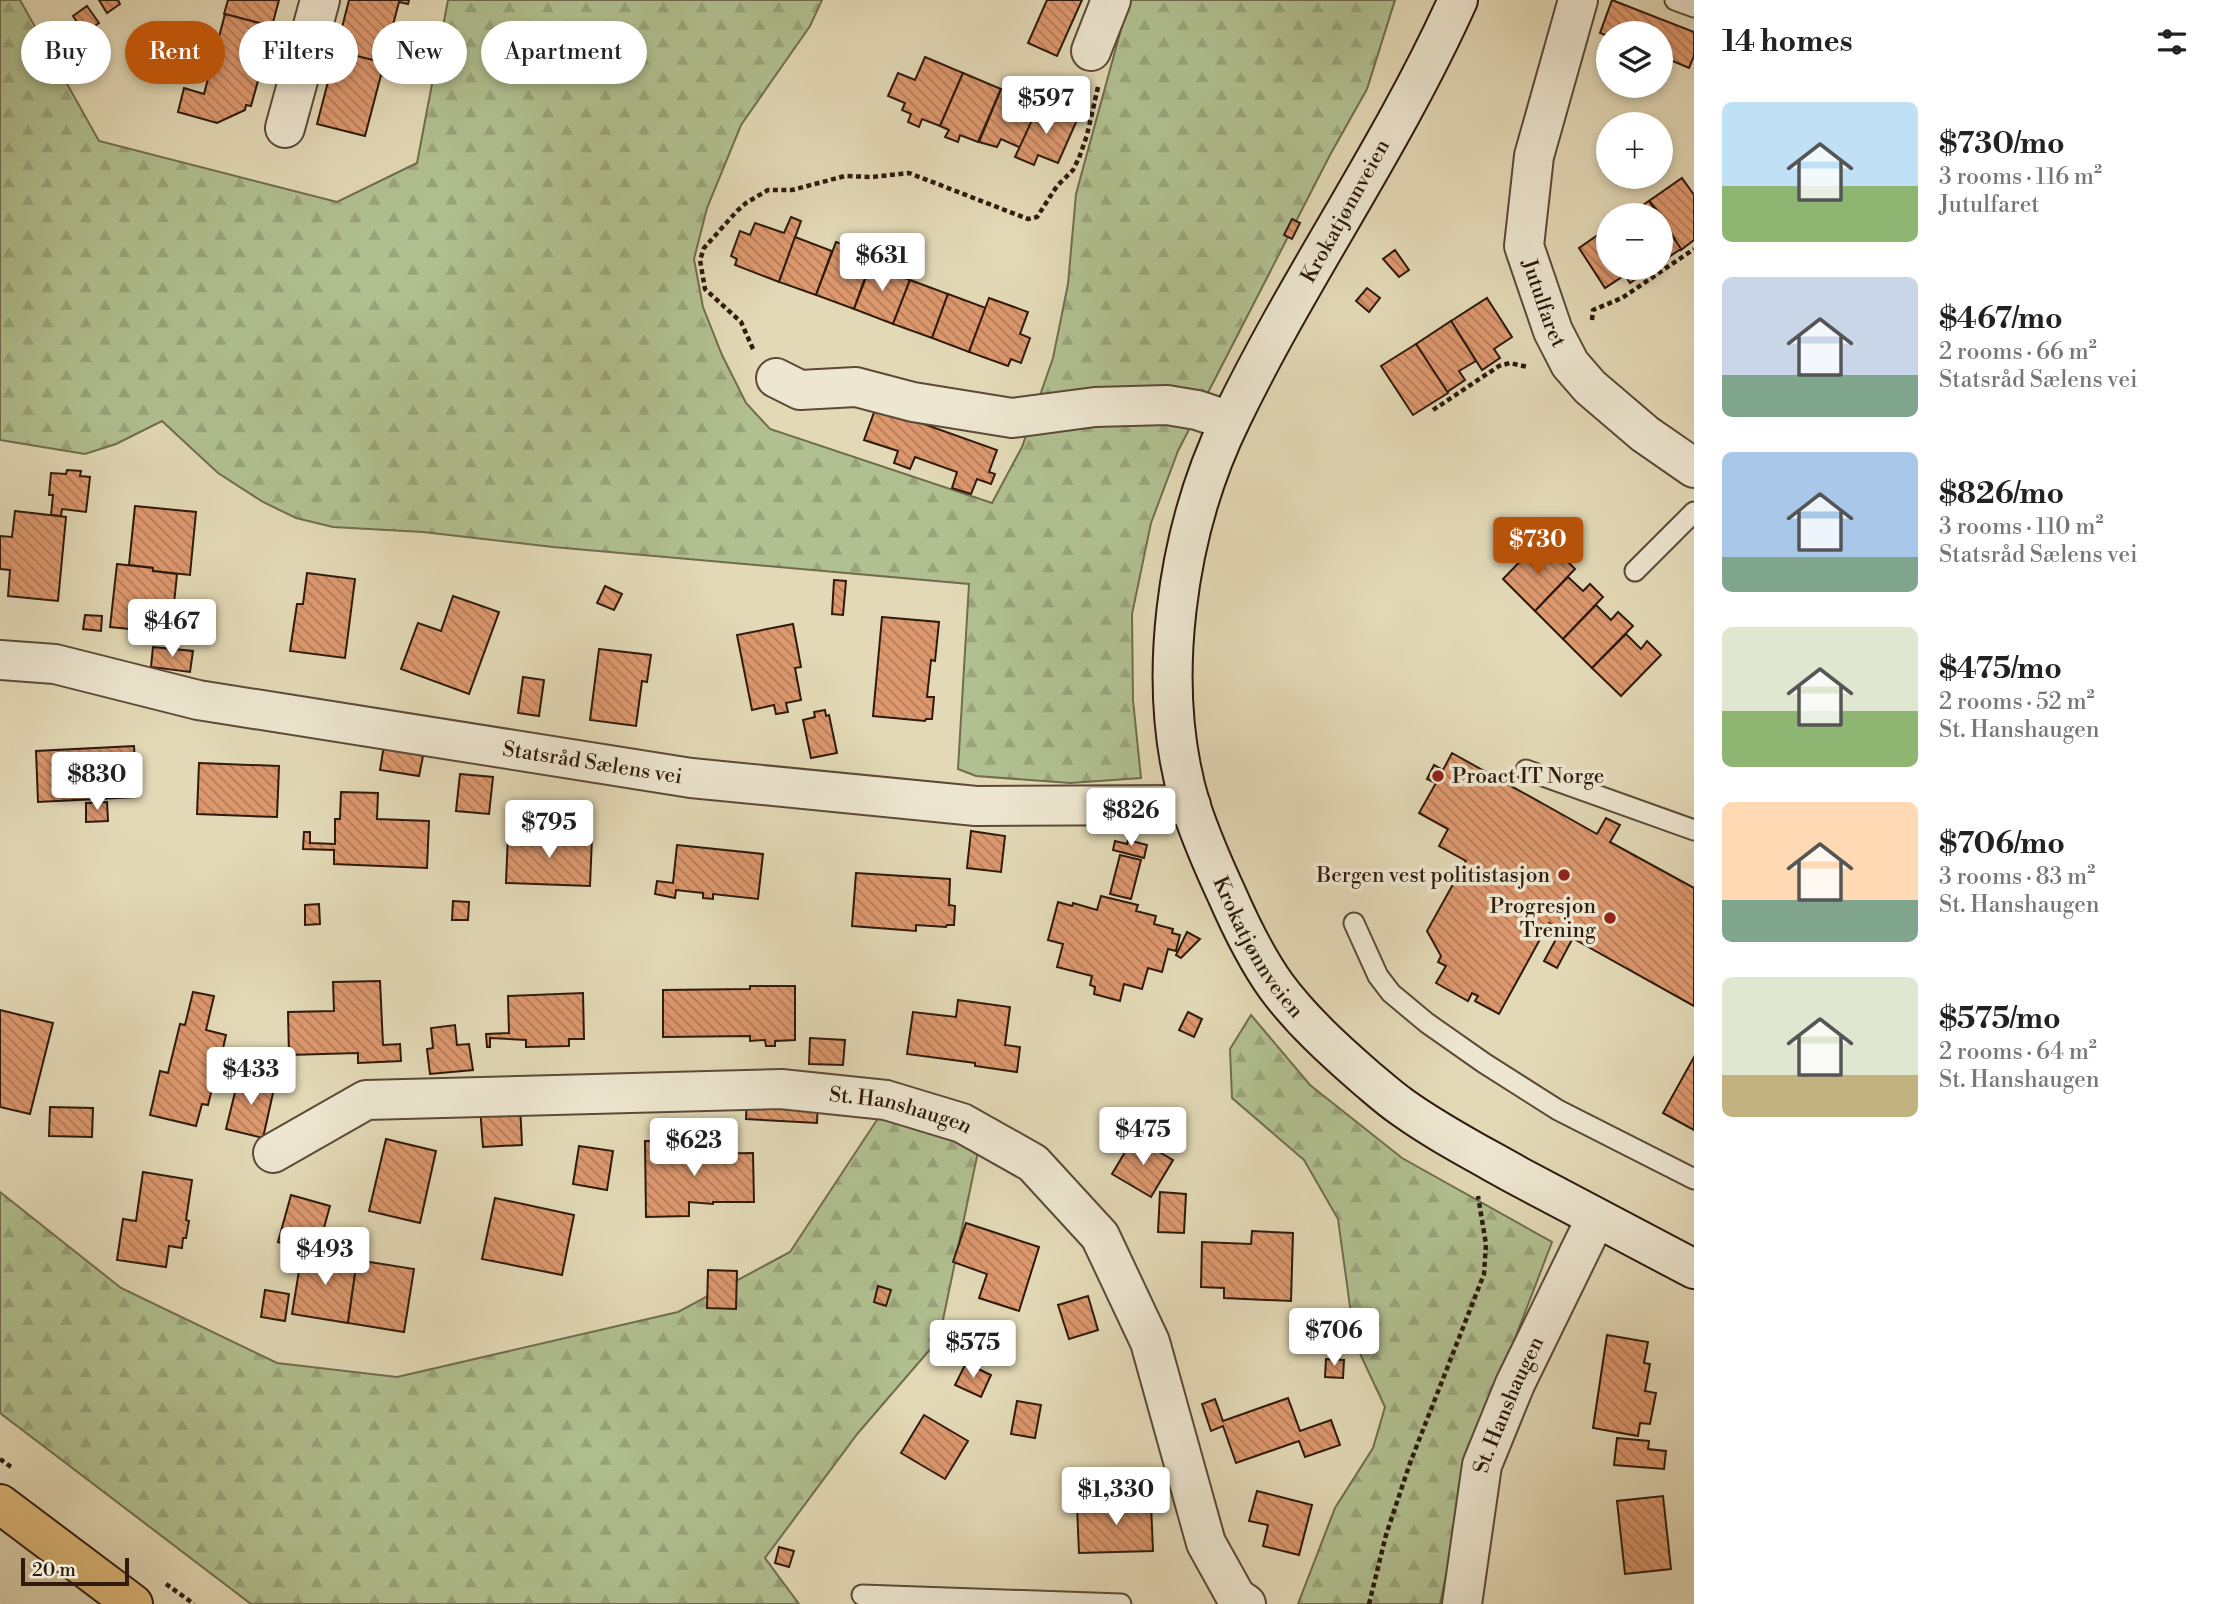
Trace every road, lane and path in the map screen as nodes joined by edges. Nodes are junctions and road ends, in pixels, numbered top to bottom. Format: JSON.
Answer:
{"nodes":[{"id":1,"x":320,"y":0,"type":"edge"},
{"id":2,"x":1111,"y":0,"type":"edge"},
{"id":3,"x":1458,"y":0,"type":"edge"},
{"id":4,"x":1578,"y":0,"type":"edge"},
{"id":5,"x":1675,"y":0,"type":"edge"},
{"id":6,"x":1694,"y":7,"type":"edge"},
{"id":7,"x":1091,"y":51,"type":"joint"},
{"id":8,"x":285,"y":128,"type":"dead end"},
{"id":9,"x":1694,"y":250,"type":"edge"},
{"id":10,"x":1576,"y":341,"type":"junction"},
{"id":11,"x":776,"y":378,"type":"joint"},
{"id":12,"x":1433,"y":410,"type":"dead end"},
{"id":13,"x":1230,"y":421,"type":"junction"},
{"id":14,"x":1694,"y":468,"type":"edge"},
{"id":15,"x":1694,"y":513,"type":"edge"},
{"id":16,"x":1636,"y":571,"type":"dead end"},
{"id":17,"x":0,"y":660,"type":"edge"},
{"id":18,"x":1526,"y":770,"type":"dead end"},
{"id":19,"x":1191,"y":805,"type":"junction"},
{"id":20,"x":1694,"y":830,"type":"edge"},
{"id":21,"x":1354,"y":923,"type":"dead end"},
{"id":22,"x":273,"y":1153,"type":"dead end"},
{"id":23,"x":1476,"y":1153,"type":"junction"},
{"id":24,"x":1694,"y":1179,"type":"edge"},
{"id":25,"x":1596,"y":1218,"type":"junction"},
{"id":26,"x":1694,"y":1269,"type":"edge"},
{"id":27,"x":0,"y":1504,"type":"edge"},
{"id":28,"x":862,"y":1595,"type":"dead end"},
{"id":29,"x":133,"y":1604,"type":"edge"},
{"id":30,"x":1121,"y":1604,"type":"edge"},
{"id":31,"x":1246,"y":1604,"type":"edge"},
{"id":32,"x":1369,"y":1604,"type":"edge"},
{"id":33,"x":1462,"y":1604,"type":"edge"}],
"edges":[{"from":1,"to":8,"type":"street"},
{"from":2,"to":7,"type":"street"},
{"from":3,"to":13,"type":"street","name":"Krokatjønnveien"},
{"from":4,"to":10,"type":"street","name":"Jutulfaret"},
{"from":5,"to":6,"type":"lane"},
{"from":7,"to":11,"type":"path"},
{"from":9,"to":10,"type":"path"},
{"from":10,"to":12,"type":"path"},
{"from":10,"to":14,"type":"street","name":"Jutulfaret"},
{"from":11,"to":13,"type":"street"},
{"from":13,"to":19,"type":"street","name":"Krokatjønnveien"},
{"from":15,"to":16,"type":"lane"},
{"from":17,"to":19,"type":"street","name":"Statsråd Sælens vei"},
{"from":18,"to":20,"type":"lane"},
{"from":19,"to":23,"type":"street","name":"Krokatjønnveien"},
{"from":21,"to":24,"type":"lane"},
{"from":22,"to":31,"type":"street","name":"St. Hanshaugen"},
{"from":23,"to":25,"type":"street","name":"Krokatjønnveien"},
{"from":23,"to":32,"type":"path"},
{"from":25,"to":26,"type":"street","name":"Krokatjønnveien"},
{"from":25,"to":33,"type":"street","name":"St. Hanshaugen"},
{"from":27,"to":29,"type":"main road"},
{"from":28,"to":30,"type":"lane"}]}
